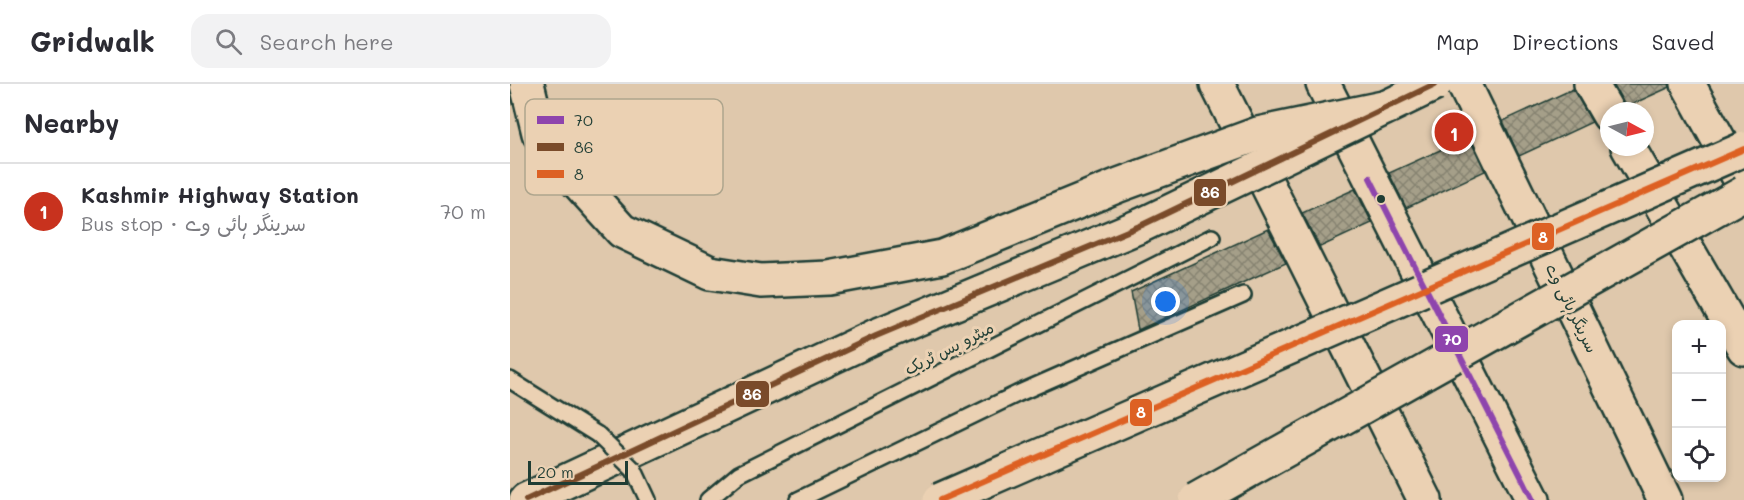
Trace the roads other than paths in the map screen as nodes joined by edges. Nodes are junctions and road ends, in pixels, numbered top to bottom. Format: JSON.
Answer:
{"nodes":[{"id":1,"x":527,"y":84,"type":"edge"},
{"id":2,"x":1217,"y":84,"type":"edge"},
{"id":3,"x":1323,"y":84,"type":"edge"},
{"id":4,"x":1435,"y":84,"type":"edge"},
{"id":5,"x":1464,"y":84,"type":"edge"},
{"id":6,"x":1591,"y":84,"type":"edge"},
{"id":7,"x":1688,"y":84,"type":"edge"},
{"id":8,"x":530,"y":99,"type":"edge"},
{"id":9,"x":1601,"y":102,"type":"edge"},
{"id":10,"x":1388,"y":106,"type":"junction"},
{"id":11,"x":1744,"y":149,"type":"edge"},
{"id":12,"x":1633,"y":156,"type":"edge"},
{"id":13,"x":1744,"y":186,"type":"edge"},
{"id":14,"x":1744,"y":193,"type":"edge"},
{"id":15,"x":589,"y":195,"type":"edge"},
{"id":16,"x":1212,"y":237,"type":"dead end"},
{"id":17,"x":1243,"y":295,"type":"dead end"},
{"id":18,"x":1744,"y":348,"type":"edge"},
{"id":19,"x":510,"y":380,"type":"edge"},
{"id":20,"x":526,"y":500,"type":"edge"},
{"id":21,"x":648,"y":500,"type":"edge"},
{"id":22,"x":708,"y":500,"type":"edge"},
{"id":23,"x":798,"y":500,"type":"edge"},
{"id":24,"x":940,"y":500,"type":"edge"},
{"id":25,"x":1196,"y":500,"type":"edge"},
{"id":26,"x":1425,"y":500,"type":"edge"},
{"id":27,"x":1533,"y":500,"type":"edge"},
{"id":28,"x":1665,"y":500,"type":"edge"}],
"edges":[{"from":1,"to":8,"type":"main road","bridge":true},
{"from":2,"to":26,"type":"main road"},
{"from":3,"to":27,"type":"main road"},
{"from":4,"to":10,"type":"main road","bridge":true},
{"from":5,"to":28,"type":"main road","name":"سرینگر ہائی وے"},
{"from":6,"to":9,"type":"main road"},
{"from":7,"to":13,"type":"main road"},
{"from":10,"to":15,"type":"main road","bridge":true},
{"from":10,"to":20,"type":"main road","bridge":true},
{"from":11,"to":24,"type":"main road","bridge":true},
{"from":12,"to":18,"type":"main road"},
{"from":14,"to":25,"type":"main road","bridge":true},
{"from":16,"to":22,"type":"lane","name":"میٹرو بس ٹریک"},
{"from":17,"to":23,"type":"lane"},
{"from":19,"to":21,"type":"lane","bridge":true}]}
